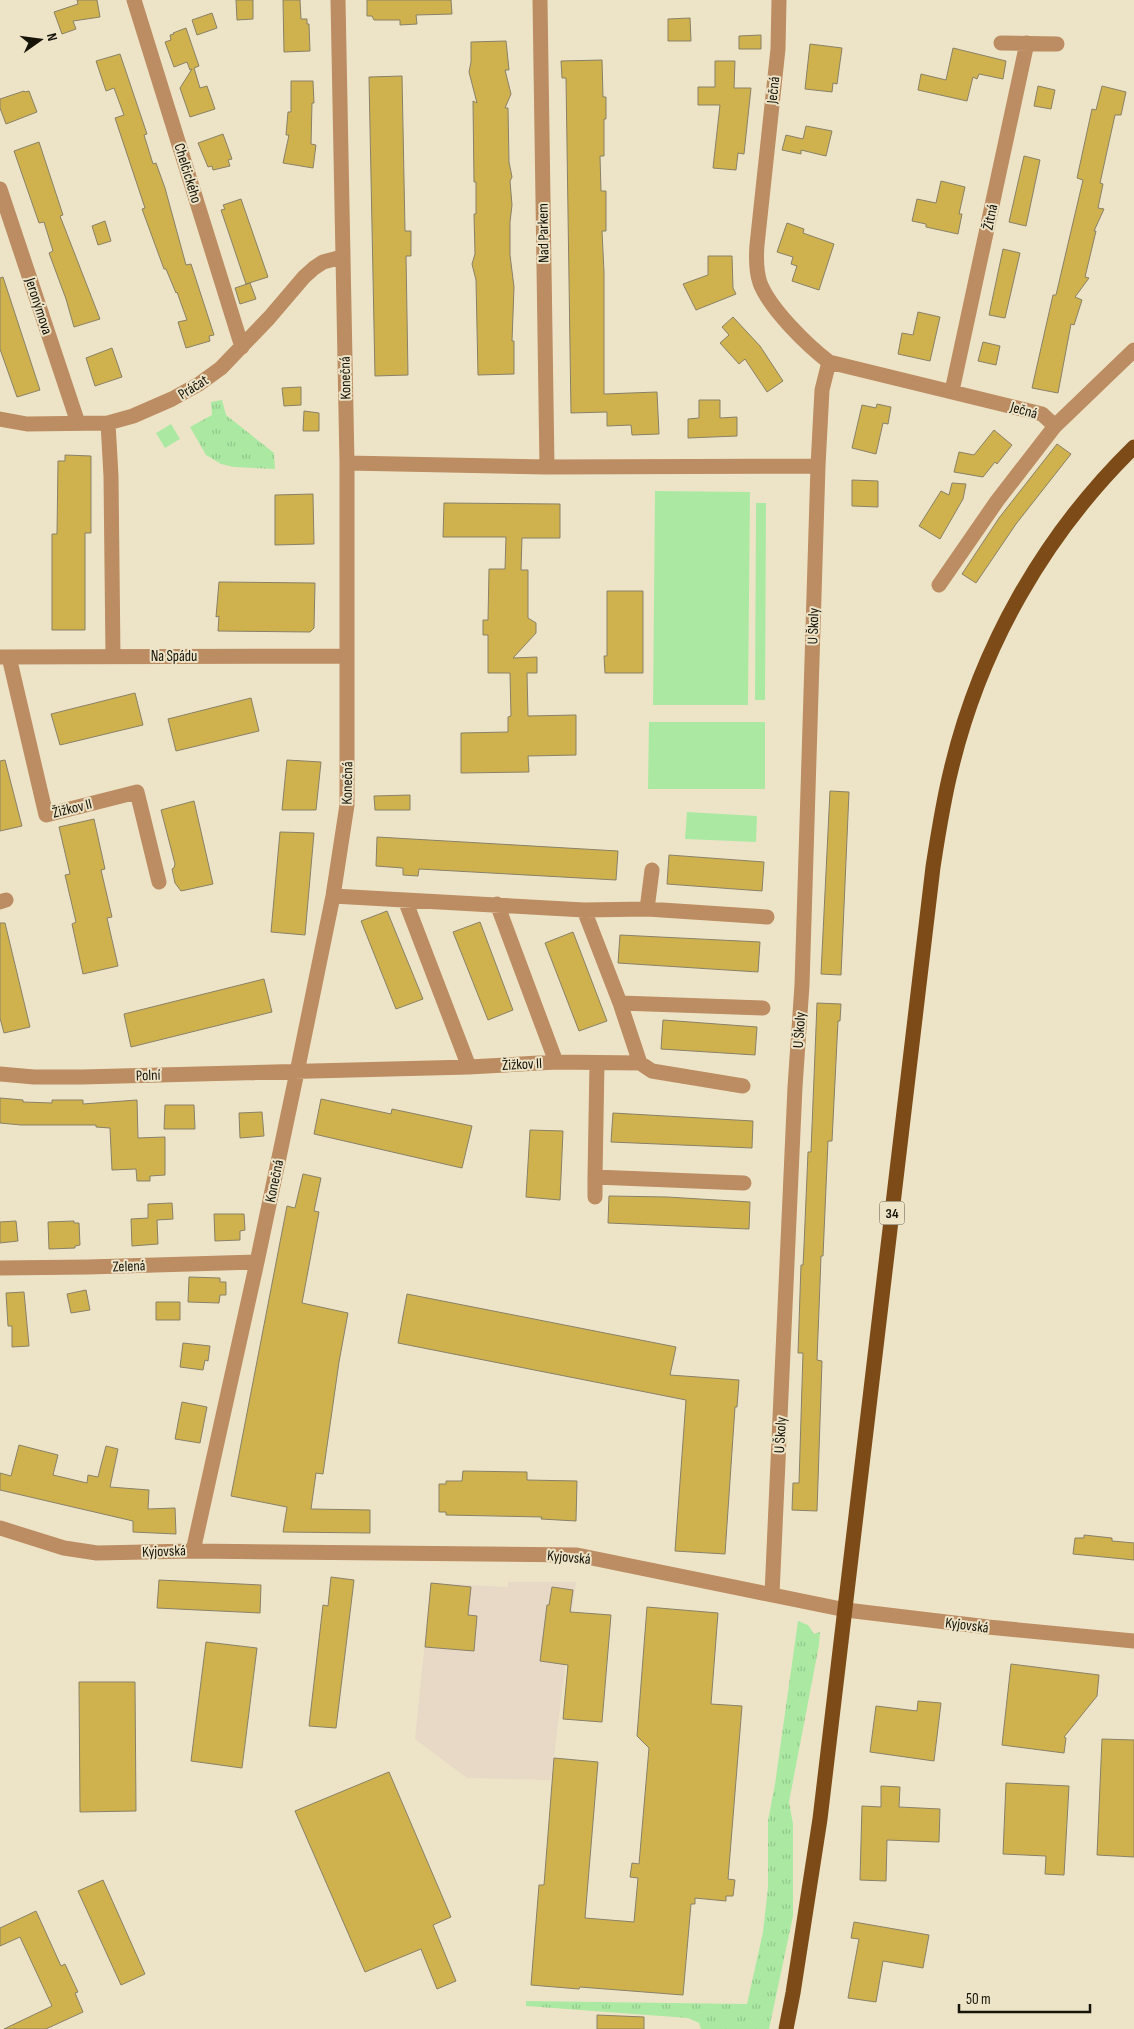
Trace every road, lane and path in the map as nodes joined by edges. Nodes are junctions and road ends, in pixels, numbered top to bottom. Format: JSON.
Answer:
{"nodes":[{"id":1,"x":134,"y":0,"type":"edge"},
{"id":2,"x":338,"y":0,"type":"edge"},
{"id":3,"x":540,"y":0,"type":"edge"},
{"id":4,"x":779,"y":0,"type":"edge"},
{"id":5,"x":1001,"y":43,"type":"dead end"},
{"id":6,"x":1028,"y":43,"type":"junction"},
{"id":7,"x":1057,"y":44,"type":"dead end"},
{"id":8,"x":0,"y":189,"type":"edge"},
{"id":9,"x":342,"y":257,"type":"junction"},
{"id":10,"x":242,"y":347,"type":"junction"},
{"id":11,"x":1134,"y":350,"type":"edge"},
{"id":12,"x":828,"y":362,"type":"junction"},
{"id":13,"x":952,"y":391,"type":"junction"},
{"id":14,"x":0,"y":418,"type":"edge"},
{"id":15,"x":108,"y":423,"type":"junction"},
{"id":16,"x":78,"y":424,"type":"junction"},
{"id":17,"x":1055,"y":426,"type":"junction"},
{"id":18,"x":1134,"y":447,"type":"edge"},
{"id":19,"x":347,"y":463,"type":"junction"},
{"id":20,"x":818,"y":466,"type":"junction"},
{"id":21,"x":547,"y":467,"type":"junction"},
{"id":22,"x":939,"y":585,"type":"dead end"},
{"id":23,"x":347,"y":656,"type":"junction"},
{"id":24,"x":5,"y":657,"type":"edge"},
{"id":25,"x":113,"y":657,"type":"junction"},
{"id":26,"x":652,"y":870,"type":"dead end"},
{"id":27,"x":159,"y":882,"type":"dead end"},
{"id":28,"x":333,"y":896,"type":"junction"},
{"id":29,"x":405,"y":900,"type":"junction"},
{"id":30,"x":497,"y":904,"type":"junction"},
{"id":31,"x":647,"y":909,"type":"junction"},
{"id":32,"x":584,"y":910,"type":"junction"},
{"id":33,"x":767,"y":917,"type":"dead end"},
{"id":34,"x":620,"y":1004,"type":"junction"},
{"id":35,"x":763,"y":1008,"type":"dead end"},
{"id":36,"x":556,"y":1062,"type":"junction"},
{"id":37,"x":597,"y":1063,"type":"junction"},
{"id":38,"x":640,"y":1063,"type":"junction"},
{"id":39,"x":469,"y":1067,"type":"junction"},
{"id":40,"x":297,"y":1072,"type":"junction"},
{"id":41,"x":0,"y":1074,"type":"edge"},
{"id":42,"x":743,"y":1086,"type":"dead end"},
{"id":43,"x":595,"y":1177,"type":"junction"},
{"id":44,"x":744,"y":1183,"type":"dead end"},
{"id":45,"x":595,"y":1197,"type":"dead end"},
{"id":46,"x":257,"y":1262,"type":"junction"},
{"id":47,"x":0,"y":1268,"type":"edge"},
{"id":48,"x":0,"y":1528,"type":"edge"},
{"id":49,"x":193,"y":1551,"type":"junction"},
{"id":50,"x":772,"y":1594,"type":"junction"},
{"id":51,"x":846,"y":1610,"type":"junction"},
{"id":52,"x":1134,"y":1641,"type":"edge"},
{"id":53,"x":786,"y":2029,"type":"edge"}],
"edges":[{"from":1,"to":10,"type":"street","name":"Chelčického"},
{"from":2,"to":9,"type":"street","name":"Konečná"},
{"from":3,"to":21,"type":"street","name":"Nad Parkem"},
{"from":4,"to":12,"type":"street","name":"Ječná"},
{"from":5,"to":6,"type":"street"},
{"from":6,"to":7,"type":"street"},
{"from":6,"to":13,"type":"street","name":"Žitná"},
{"from":8,"to":16,"type":"street","name":"Jeronýmova"},
{"from":9,"to":10,"type":"street","name":"Práčat"},
{"from":9,"to":19,"type":"street","name":"Konečná"},
{"from":10,"to":15,"type":"street","name":"Práčat"},
{"from":11,"to":17,"type":"street"},
{"from":12,"to":13,"type":"street","name":"Ječná"},
{"from":12,"to":20,"type":"street"},
{"from":13,"to":17,"type":"street","name":"Ječná"},
{"from":14,"to":16,"type":"street","name":"Práčat"},
{"from":15,"to":16,"type":"street","name":"Práčat"},
{"from":15,"to":25,"type":"street"},
{"from":17,"to":22,"type":"street","name":"Ječná"},
{"from":18,"to":51,"type":"main road","number":"34"},
{"from":19,"to":21,"type":"street"},
{"from":19,"to":23,"type":"street","name":"Konečná"},
{"from":20,"to":21,"type":"street"},
{"from":20,"to":50,"type":"street","name":"U Školy"},
{"from":23,"to":25,"type":"street","name":"Na Spádu"},
{"from":23,"to":28,"type":"street","name":"Konečná"},
{"from":24,"to":25,"type":"street","name":"Na Spádu"},
{"from":24,"to":27,"type":"street","name":"Žižkov II"},
{"from":26,"to":31,"type":"street"},
{"from":28,"to":29,"type":"street"},
{"from":28,"to":40,"type":"street","name":"Konečná"},
{"from":29,"to":30,"type":"street"},
{"from":29,"to":39,"type":"street"},
{"from":30,"to":32,"type":"street"},
{"from":30,"to":36,"type":"street"},
{"from":31,"to":32,"type":"street"},
{"from":31,"to":33,"type":"street"},
{"from":32,"to":34,"type":"street"},
{"from":34,"to":35,"type":"street"},
{"from":34,"to":38,"type":"street"},
{"from":36,"to":37,"type":"street","name":"Žižkov II"},
{"from":36,"to":39,"type":"street","name":"Žižkov II"},
{"from":37,"to":38,"type":"street","name":"Žižkov II"},
{"from":37,"to":43,"type":"street"},
{"from":38,"to":42,"type":"street","name":"Žižkov II"},
{"from":39,"to":40,"type":"street","name":"Žižkov II"},
{"from":40,"to":41,"type":"street","name":"Polní"},
{"from":40,"to":46,"type":"street","name":"Konečná"},
{"from":43,"to":44,"type":"street"},
{"from":43,"to":45,"type":"street"},
{"from":46,"to":47,"type":"street","name":"Zelená"},
{"from":46,"to":49,"type":"street","name":"Konečná"},
{"from":48,"to":49,"type":"street","name":"Kyjovská"},
{"from":49,"to":50,"type":"street","name":"Kyjovská"},
{"from":50,"to":51,"type":"street","name":"Kyjovská"},
{"from":51,"to":52,"type":"street","name":"Kyjovská"},
{"from":51,"to":53,"type":"main road","number":"34"}]}
